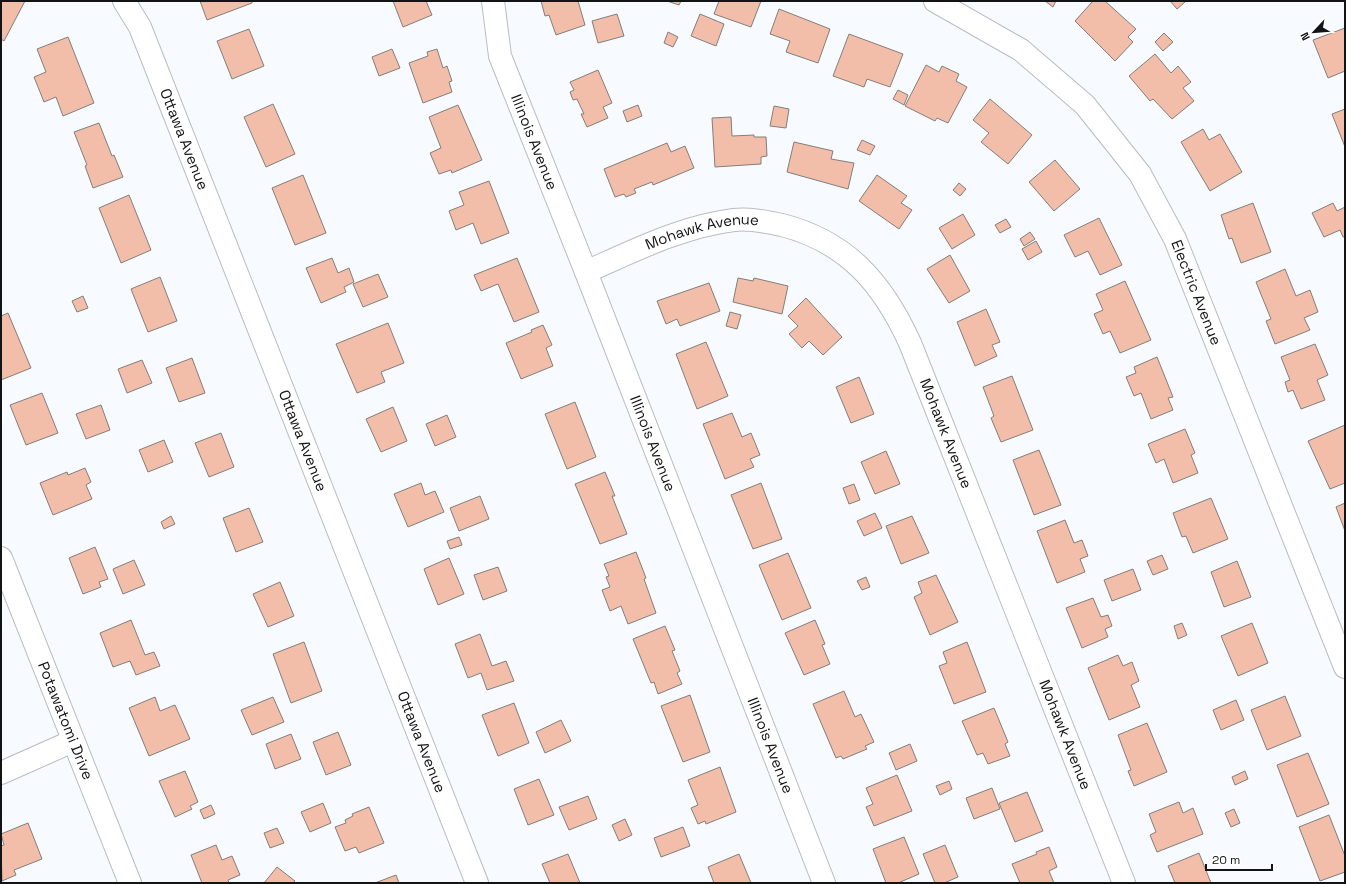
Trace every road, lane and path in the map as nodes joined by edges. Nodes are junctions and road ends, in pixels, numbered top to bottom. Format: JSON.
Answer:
{"nodes":[{"id":1,"x":124,"y":1,"type":"edge"},
{"id":2,"x":493,"y":1,"type":"edge"},
{"id":3,"x":935,"y":1,"type":"edge"},
{"id":4,"x":586,"y":272,"type":"junction"},
{"id":5,"x":1,"y":558,"type":"edge"},
{"id":6,"x":1345,"y":667,"type":"edge"},
{"id":7,"x":73,"y":741,"type":"junction"},
{"id":8,"x":1,"y":773,"type":"edge"},
{"id":9,"x":130,"y":883,"type":"edge"},
{"id":10,"x":477,"y":883,"type":"edge"},
{"id":11,"x":824,"y":883,"type":"edge"},
{"id":12,"x":1124,"y":883,"type":"edge"}],
"edges":[{"from":1,"to":10,"type":"street","name":"Ottawa Avenue"},
{"from":2,"to":4,"type":"street","name":"Illinois Avenue"},
{"from":3,"to":6,"type":"street","name":"Electric Avenue"},
{"from":4,"to":11,"type":"street","name":"Illinois Avenue"},
{"from":4,"to":12,"type":"street","name":"Mohawk Avenue"},
{"from":5,"to":7,"type":"street","name":"Potawatomi Drive"},
{"from":7,"to":8,"type":"street"},
{"from":7,"to":9,"type":"street","name":"Potawatomi Drive"}]}
